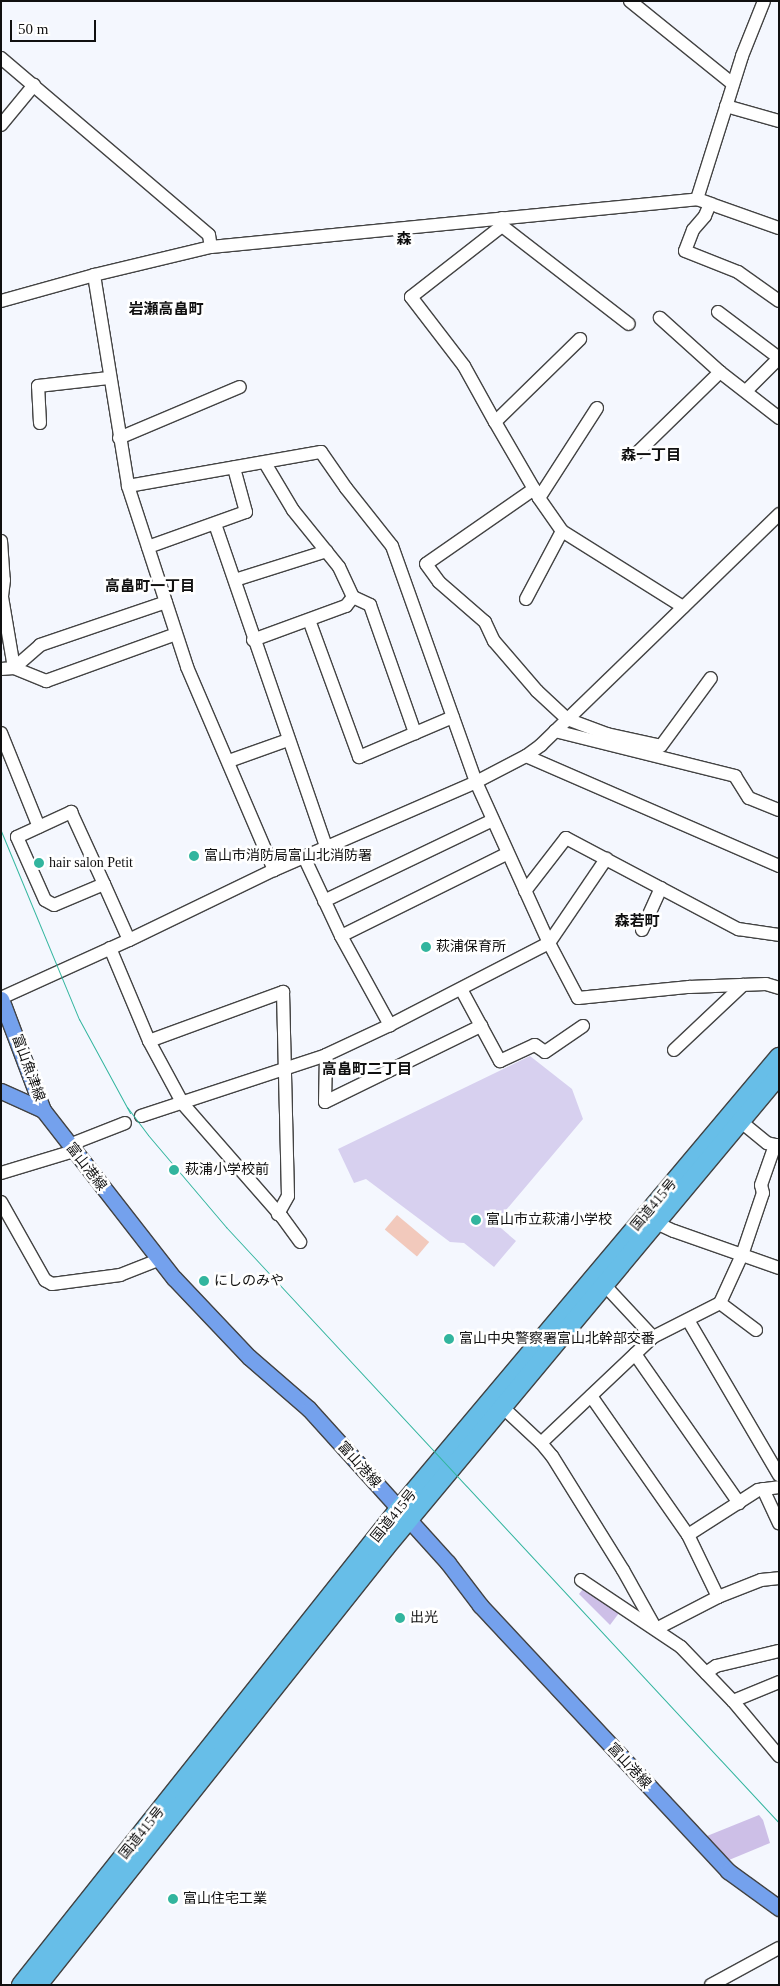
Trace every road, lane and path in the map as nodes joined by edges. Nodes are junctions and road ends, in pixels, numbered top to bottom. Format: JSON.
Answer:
{"nodes":[{"id":1,"x":764,"y":1,"type":"edge"},
{"id":2,"x":634,"y":2,"type":"edge"},
{"id":3,"x":1,"y":58,"type":"edge"},
{"id":4,"x":733,"y":84,"type":"junction"},
{"id":5,"x":34,"y":85,"type":"junction"},
{"id":6,"x":726,"y":106,"type":"junction"},
{"id":7,"x":779,"y":121,"type":"edge"},
{"id":8,"x":1,"y":125,"type":"edge"},
{"id":9,"x":697,"y":199,"type":"junction"},
{"id":10,"x":710,"y":204,"type":"junction"},
{"id":11,"x":502,"y":222,"type":"junction"},
{"id":12,"x":779,"y":228,"type":"edge"},
{"id":13,"x":211,"y":247,"type":"junction"},
{"id":14,"x":94,"y":275,"type":"junction"},
{"id":15,"x":779,"y":301,"type":"edge"},
{"id":16,"x":1,"y":302,"type":"edge"},
{"id":17,"x":718,"y":312,"type":"dead end"},
{"id":18,"x":660,"y":318,"type":"dead end"},
{"id":19,"x":629,"y":324,"type":"dead end"},
{"id":20,"x":580,"y":339,"type":"dead end"},
{"id":21,"x":779,"y":359,"type":"edge"},
{"id":22,"x":720,"y":372,"type":"junction"},
{"id":23,"x":109,"y":378,"type":"junction"},
{"id":24,"x":240,"y":387,"type":"dead end"},
{"id":25,"x":746,"y":390,"type":"junction"},
{"id":26,"x":597,"y":408,"type":"dead end"},
{"id":27,"x":779,"y":418,"type":"edge"},
{"id":28,"x":495,"y":422,"type":"junction"},
{"id":29,"x":40,"y":423,"type":"dead end"},
{"id":30,"x":119,"y":438,"type":"junction"},
{"id":31,"x":636,"y":453,"type":"dead end"},
{"id":32,"x":265,"y":463,"type":"junction"},
{"id":33,"x":234,"y":468,"type":"junction"},
{"id":34,"x":128,"y":486,"type":"junction"},
{"id":35,"x":536,"y":494,"type":"junction"},
{"id":36,"x":779,"y":514,"type":"edge"},
{"id":37,"x":215,"y":524,"type":"junction"},
{"id":38,"x":562,"y":531,"type":"junction"},
{"id":39,"x":1,"y":541,"type":"edge"},
{"id":40,"x":148,"y":547,"type":"junction"},
{"id":41,"x":326,"y":551,"type":"junction"},
{"id":42,"x":235,"y":580,"type":"junction"},
{"id":43,"x":353,"y":597,"type":"junction"},
{"id":44,"x":526,"y":599,"type":"dead end"},
{"id":45,"x":166,"y":602,"type":"junction"},
{"id":46,"x":683,"y":607,"type":"junction"},
{"id":47,"x":309,"y":620,"type":"junction"},
{"id":48,"x":176,"y":634,"type":"junction"},
{"id":49,"x":253,"y":640,"type":"junction"},
{"id":50,"x":8,"y":669,"type":"edge"},
{"id":51,"x":711,"y":678,"type":"dead end"},
{"id":52,"x":453,"y":718,"type":"junction"},
{"id":53,"x":567,"y":719,"type":"junction"},
{"id":54,"x":555,"y":730,"type":"junction"},
{"id":55,"x":1,"y":733,"type":"edge"},
{"id":56,"x":415,"y":733,"type":"junction"},
{"id":57,"x":288,"y":740,"type":"junction"},
{"id":58,"x":526,"y":756,"type":"junction"},
{"id":59,"x":229,"y":761,"type":"junction"},
{"id":60,"x":476,"y":782,"type":"junction"},
{"id":61,"x":779,"y":810,"type":"edge"},
{"id":62,"x":493,"y":820,"type":"junction"},
{"id":63,"x":39,"y":827,"type":"junction"},
{"id":64,"x":326,"y":847,"type":"junction"},
{"id":65,"x":508,"y":853,"type":"junction"},
{"id":66,"x":304,"y":857,"type":"junction"},
{"id":67,"x":606,"y":859,"type":"junction"},
{"id":68,"x":779,"y":866,"type":"edge"},
{"id":69,"x":274,"y":870,"type":"junction"},
{"id":70,"x":104,"y":884,"type":"junction"},
{"id":71,"x":661,"y":888,"type":"junction"},
{"id":72,"x":525,"y":891,"type":"junction"},
{"id":73,"x":324,"y":901,"type":"junction"},
{"id":74,"x":642,"y":930,"type":"dead end"},
{"id":75,"x":779,"y":935,"type":"edge"},
{"id":76,"x":341,"y":936,"type":"junction"},
{"id":77,"x":129,"y":940,"type":"junction"},
{"id":78,"x":549,"y":943,"type":"junction"},
{"id":79,"x":110,"y":948,"type":"junction"},
{"id":80,"x":743,"y":985,"type":"junction"},
{"id":81,"x":779,"y":988,"type":"edge"},
{"id":82,"x":461,"y":989,"type":"junction"},
{"id":83,"x":1,"y":998,"type":"edge"},
{"id":84,"x":390,"y":1025,"type":"junction"},
{"id":85,"x":481,"y":1026,"type":"junction"},
{"id":86,"x":583,"y":1026,"type":"dead end"},
{"id":87,"x":150,"y":1041,"type":"junction"},
{"id":88,"x":674,"y":1050,"type":"dead end"},
{"id":89,"x":326,"y":1055,"type":"junction"},
{"id":90,"x":779,"y":1057,"type":"edge"},
{"id":91,"x":284,"y":1070,"type":"junction"},
{"id":92,"x":775,"y":1073,"type":"edge"},
{"id":93,"x":1,"y":1091,"type":"edge"},
{"id":94,"x":183,"y":1104,"type":"junction"},
{"id":95,"x":43,"y":1110,"type":"junction"},
{"id":96,"x":141,"y":1116,"type":"dead end"},
{"id":97,"x":736,"y":1118,"type":"junction"},
{"id":98,"x":125,"y":1122,"type":"dead end"},
{"id":99,"x":777,"y":1145,"type":"edge"},
{"id":100,"x":72,"y":1148,"type":"junction"},
{"id":101,"x":1,"y":1174,"type":"edge"},
{"id":102,"x":1,"y":1202,"type":"edge"},
{"id":103,"x":278,"y":1214,"type":"junction"},
{"id":104,"x":650,"y":1220,"type":"junction"},
{"id":105,"x":300,"y":1242,"type":"dead end"},
{"id":106,"x":742,"y":1255,"type":"junction"},
{"id":107,"x":158,"y":1260,"type":"junction"},
{"id":108,"x":779,"y":1268,"type":"edge"},
{"id":109,"x":600,"y":1280,"type":"junction"},
{"id":110,"x":720,"y":1303,"type":"junction"},
{"id":111,"x":688,"y":1320,"type":"junction"},
{"id":112,"x":756,"y":1330,"type":"dead end"},
{"id":113,"x":653,"y":1337,"type":"junction"},
{"id":114,"x":635,"y":1354,"type":"junction"},
{"id":115,"x":591,"y":1396,"type":"junction"},
{"id":116,"x":497,"y":1402,"type":"junction"},
{"id":117,"x":541,"y":1444,"type":"junction"},
{"id":118,"x":779,"y":1475,"type":"edge"},
{"id":119,"x":779,"y":1487,"type":"edge"},
{"id":120,"x":763,"y":1489,"type":"junction"},
{"id":121,"x":739,"y":1502,"type":"junction"},
{"id":122,"x":404,"y":1515,"type":"junction"},
{"id":123,"x":779,"y":1523,"type":"edge"},
{"id":124,"x":688,"y":1535,"type":"junction"},
{"id":125,"x":779,"y":1578,"type":"edge"},
{"id":126,"x":581,"y":1580,"type":"dead end"},
{"id":127,"x":718,"y":1597,"type":"junction"},
{"id":128,"x":656,"y":1629,"type":"junction"},
{"id":129,"x":779,"y":1651,"type":"edge"},
{"id":130,"x":706,"y":1673,"type":"junction"},
{"id":131,"x":779,"y":1682,"type":"edge"},
{"id":132,"x":733,"y":1701,"type":"junction"},
{"id":133,"x":779,"y":1756,"type":"edge"},
{"id":134,"x":779,"y":1908,"type":"edge"},
{"id":135,"x":779,"y":1948,"type":"edge"},
{"id":136,"x":21,"y":1985,"type":"edge"},
{"id":137,"x":38,"y":1985,"type":"edge"},
{"id":138,"x":711,"y":1985,"type":"edge"}],
"edges":[{"from":1,"to":4,"type":"street"},
{"from":2,"to":4,"type":"street"},
{"from":3,"to":5,"type":"street"},
{"from":4,"to":6,"type":"street"},
{"from":5,"to":8,"type":"street"},
{"from":5,"to":13,"type":"street"},
{"from":6,"to":7,"type":"street"},
{"from":6,"to":9,"type":"street"},
{"from":9,"to":10,"type":"street"},
{"from":9,"to":11,"type":"street"},
{"from":10,"to":12,"type":"street"},
{"from":10,"to":15,"type":"street"},
{"from":11,"to":13,"type":"street"},
{"from":11,"to":19,"type":"street"},
{"from":11,"to":28,"type":"street"},
{"from":13,"to":14,"type":"street"},
{"from":14,"to":16,"type":"street"},
{"from":14,"to":23,"type":"street"},
{"from":17,"to":21,"type":"street"},
{"from":18,"to":22,"type":"street"},
{"from":20,"to":28,"type":"street"},
{"from":21,"to":25,"type":"street"},
{"from":22,"to":25,"type":"street"},
{"from":22,"to":31,"type":"street"},
{"from":23,"to":29,"type":"street"},
{"from":23,"to":30,"type":"street"},
{"from":24,"to":30,"type":"street"},
{"from":25,"to":27,"type":"street"},
{"from":26,"to":35,"type":"street"},
{"from":28,"to":35,"type":"street"},
{"from":30,"to":34,"type":"street"},
{"from":32,"to":33,"type":"street"},
{"from":32,"to":41,"type":"street"},
{"from":32,"to":52,"type":"street"},
{"from":33,"to":34,"type":"street"},
{"from":33,"to":37,"type":"street"},
{"from":34,"to":40,"type":"street"},
{"from":35,"to":38,"type":"street"},
{"from":35,"to":53,"type":"street"},
{"from":36,"to":46,"type":"street"},
{"from":37,"to":40,"type":"street"},
{"from":37,"to":42,"type":"street"},
{"from":38,"to":44,"type":"street"},
{"from":38,"to":46,"type":"street"},
{"from":39,"to":50,"type":"street"},
{"from":40,"to":45,"type":"street"},
{"from":41,"to":42,"type":"street"},
{"from":41,"to":43,"type":"street"},
{"from":42,"to":49,"type":"street"},
{"from":43,"to":47,"type":"street"},
{"from":43,"to":56,"type":"street"},
{"from":45,"to":48,"type":"street"},
{"from":45,"to":50,"type":"street"},
{"from":46,"to":53,"type":"street"},
{"from":47,"to":49,"type":"street"},
{"from":47,"to":56,"type":"street"},
{"from":48,"to":50,"type":"street"},
{"from":48,"to":59,"type":"street"},
{"from":49,"to":57,"type":"street"},
{"from":51,"to":53,"type":"street"},
{"from":52,"to":56,"type":"street"},
{"from":52,"to":60,"type":"street"},
{"from":53,"to":54,"type":"street"},
{"from":54,"to":58,"type":"street"},
{"from":54,"to":61,"type":"street"},
{"from":55,"to":63,"type":"street"},
{"from":57,"to":59,"type":"street"},
{"from":57,"to":64,"type":"street"},
{"from":58,"to":60,"type":"street"},
{"from":58,"to":68,"type":"street"},
{"from":59,"to":69,"type":"street"},
{"from":60,"to":62,"type":"street"},
{"from":60,"to":64,"type":"street"},
{"from":62,"to":65,"type":"street"},
{"from":62,"to":73,"type":"street"},
{"from":63,"to":70,"type":"street"},
{"from":63,"to":70,"type":"street"},
{"from":64,"to":66,"type":"street"},
{"from":65,"to":72,"type":"street"},
{"from":65,"to":76,"type":"street"},
{"from":66,"to":69,"type":"street"},
{"from":66,"to":73,"type":"street"},
{"from":67,"to":71,"type":"street"},
{"from":67,"to":72,"type":"street"},
{"from":67,"to":78,"type":"street"},
{"from":69,"to":77,"type":"street"},
{"from":70,"to":77,"type":"street"},
{"from":71,"to":74,"type":"street"},
{"from":71,"to":75,"type":"street"},
{"from":72,"to":78,"type":"street"},
{"from":73,"to":76,"type":"street"},
{"from":76,"to":84,"type":"street"},
{"from":77,"to":79,"type":"street"},
{"from":78,"to":80,"type":"street"},
{"from":78,"to":82,"type":"street"},
{"from":79,"to":83,"type":"street"},
{"from":79,"to":87,"type":"street"},
{"from":80,"to":81,"type":"street"},
{"from":80,"to":88,"type":"street"},
{"from":82,"to":84,"type":"street"},
{"from":82,"to":85,"type":"street"},
{"from":83,"to":95,"type":"main road","name":"富山魚津線"},
{"from":84,"to":89,"type":"street"},
{"from":85,"to":86,"type":"street"},
{"from":85,"to":89,"type":"street"},
{"from":87,"to":91,"type":"street"},
{"from":87,"to":94,"type":"street"},
{"from":89,"to":91,"type":"street"},
{"from":90,"to":92,"type":"highway","name":"国道415号"},
{"from":91,"to":94,"type":"street"},
{"from":91,"to":103,"type":"street"},
{"from":92,"to":97,"type":"highway","name":"国道415号"},
{"from":93,"to":95,"type":"main road","name":"富山港線"},
{"from":94,"to":96,"type":"street"},
{"from":94,"to":103,"type":"street"},
{"from":95,"to":100,"type":"main road","name":"富山港線"},
{"from":97,"to":99,"type":"street"},
{"from":97,"to":104,"type":"highway","name":"国道415号"},
{"from":98,"to":100,"type":"street"},
{"from":99,"to":106,"type":"street"},
{"from":100,"to":101,"type":"street"},
{"from":100,"to":107,"type":"main road","name":"富山港線"},
{"from":102,"to":107,"type":"street"},
{"from":103,"to":105,"type":"street"},
{"from":104,"to":106,"type":"street"},
{"from":104,"to":109,"type":"highway","name":"国道415号"},
{"from":106,"to":108,"type":"street"},
{"from":106,"to":110,"type":"street"},
{"from":107,"to":122,"type":"main road","name":"富山港線"},
{"from":109,"to":113,"type":"street"},
{"from":109,"to":116,"type":"highway","name":"国道415号"},
{"from":110,"to":111,"type":"street"},
{"from":110,"to":112,"type":"street"},
{"from":111,"to":113,"type":"street"},
{"from":111,"to":118,"type":"street"},
{"from":113,"to":114,"type":"street"},
{"from":114,"to":115,"type":"street"},
{"from":114,"to":121,"type":"street"},
{"from":115,"to":117,"type":"street"},
{"from":115,"to":124,"type":"street"},
{"from":116,"to":117,"type":"street"},
{"from":116,"to":122,"type":"highway","name":"国道415号"},
{"from":117,"to":128,"type":"street"},
{"from":119,"to":120,"type":"street"},
{"from":120,"to":121,"type":"street"},
{"from":120,"to":123,"type":"street"},
{"from":121,"to":124,"type":"street"},
{"from":122,"to":134,"type":"main road","name":"富山港線"},
{"from":122,"to":136,"type":"highway","name":"国道415号"},
{"from":122,"to":137,"type":"highway","name":"国道415号"},
{"from":124,"to":127,"type":"street"},
{"from":125,"to":127,"type":"street"},
{"from":126,"to":128,"type":"street"},
{"from":127,"to":128,"type":"street"},
{"from":128,"to":130,"type":"street"},
{"from":129,"to":130,"type":"street"},
{"from":130,"to":132,"type":"street"},
{"from":131,"to":132,"type":"street"},
{"from":132,"to":133,"type":"street"},
{"from":135,"to":138,"type":"street"}]}
